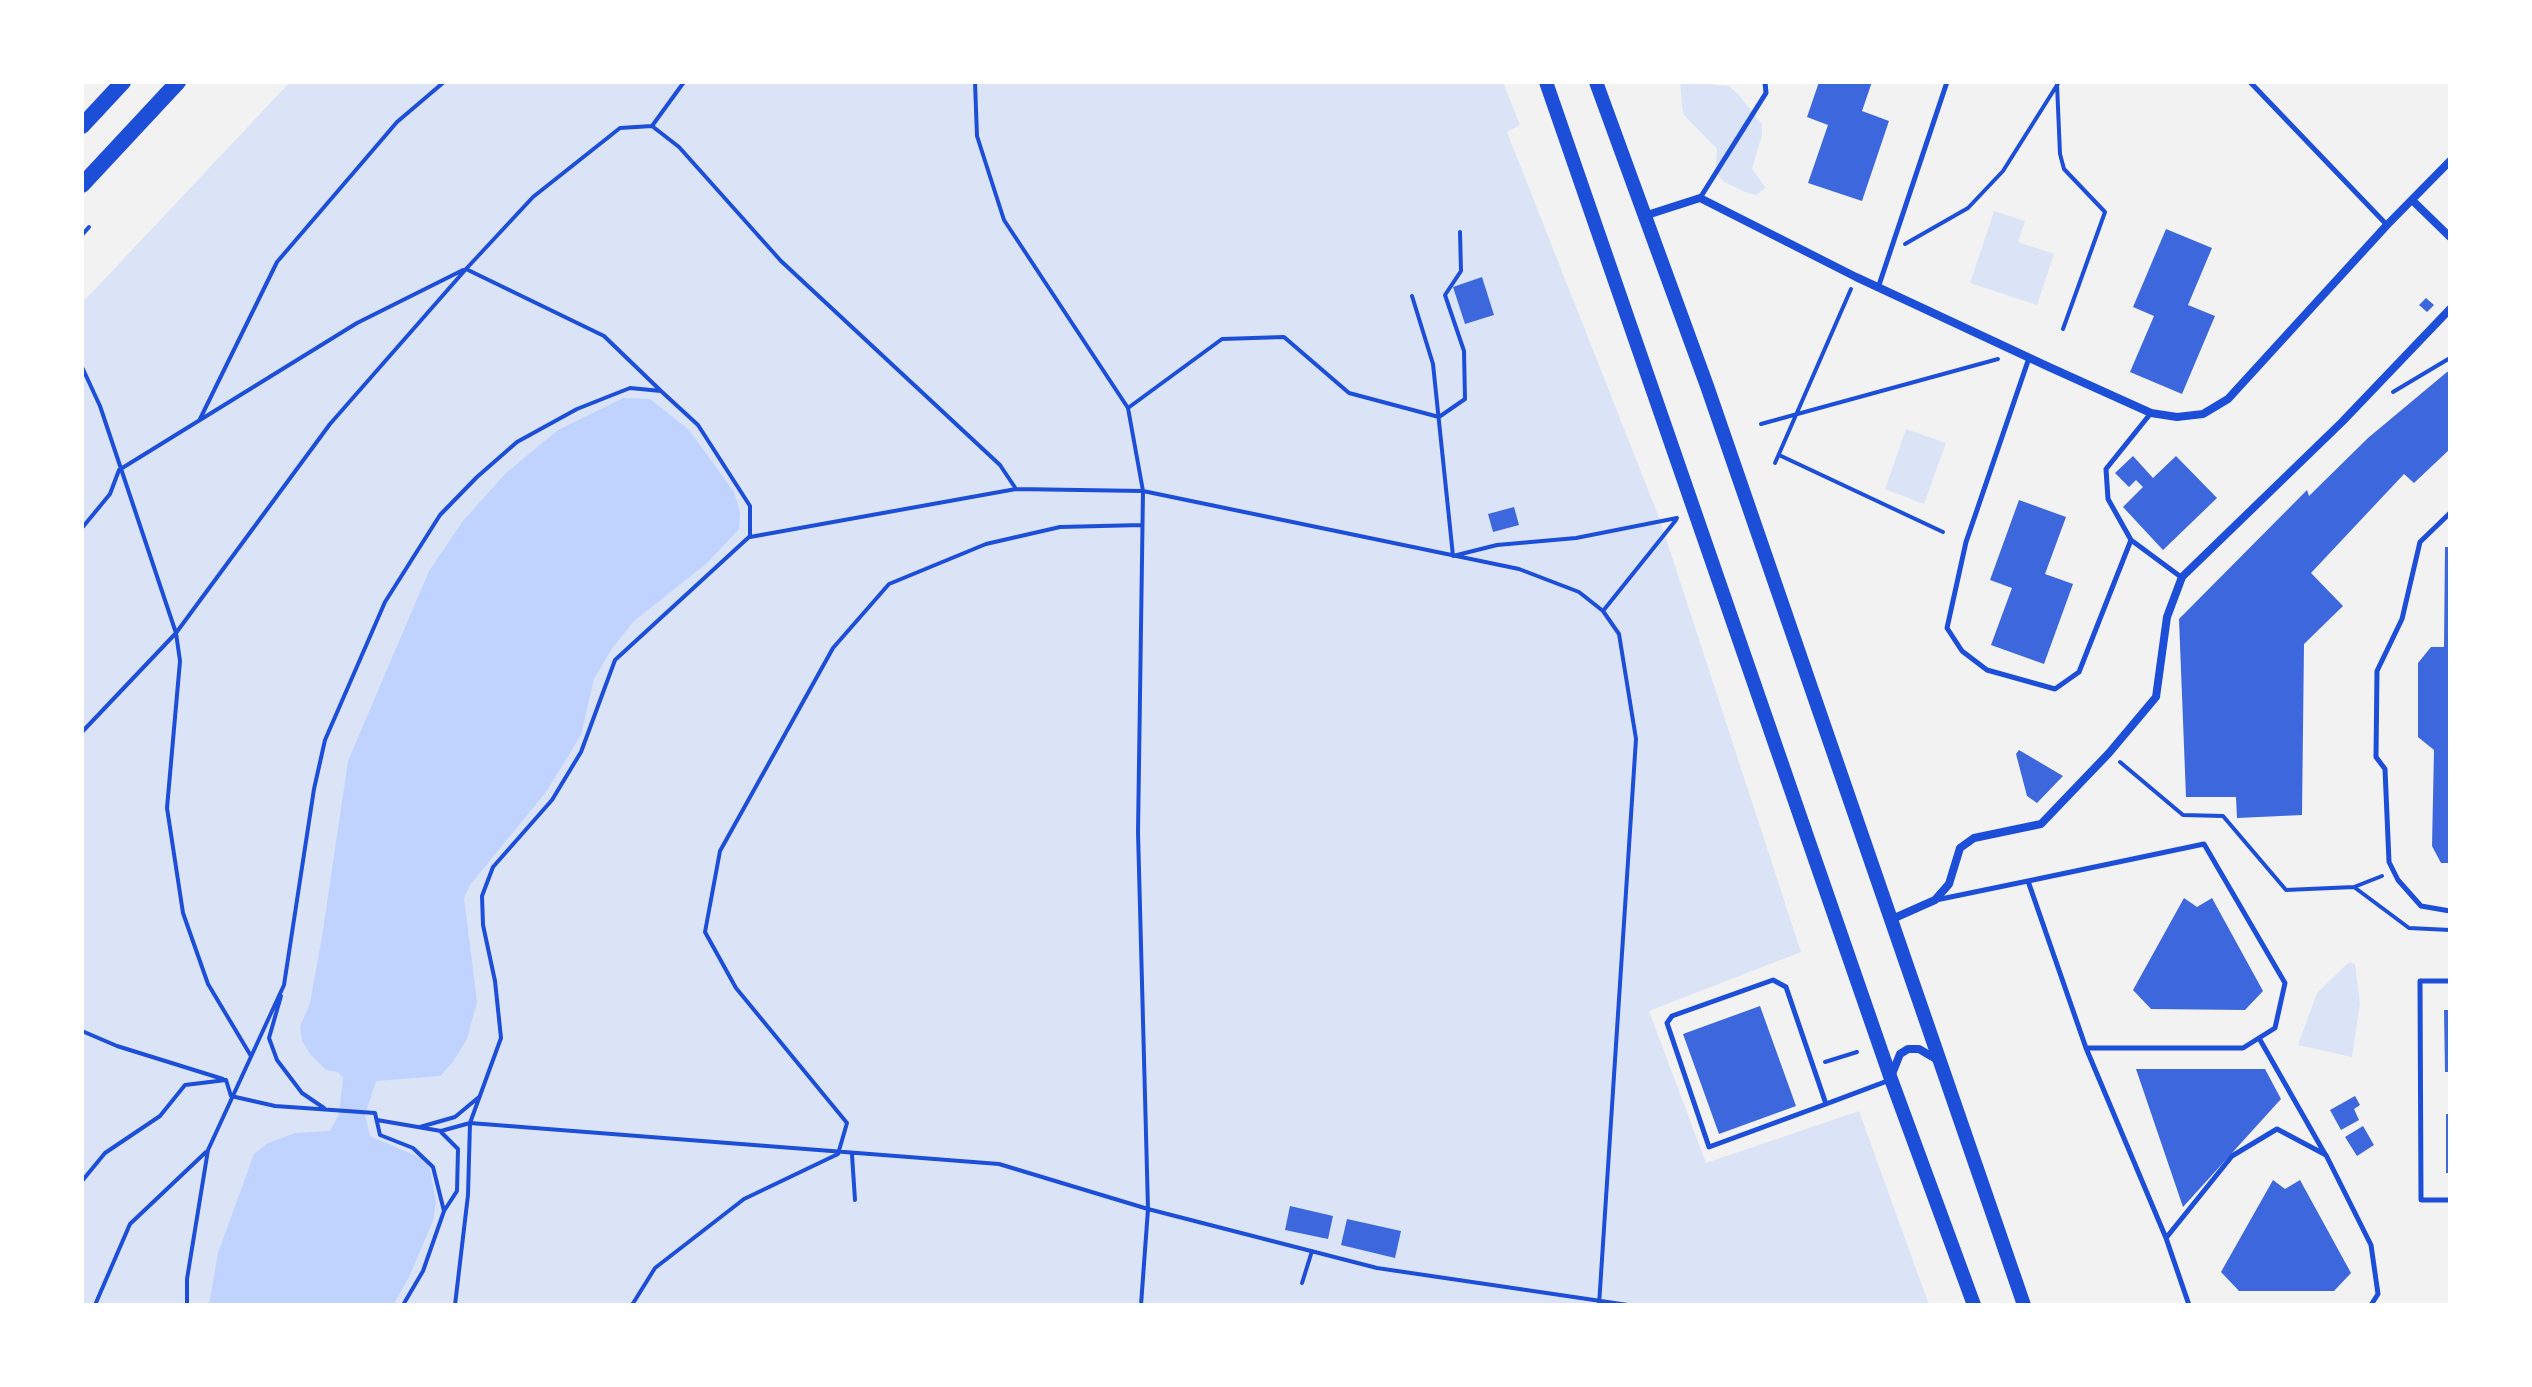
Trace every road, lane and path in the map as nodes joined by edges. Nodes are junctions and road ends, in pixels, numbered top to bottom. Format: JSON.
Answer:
{"nodes":[{"id":1,"x":123,"y":82,"type":"edge"},
{"id":2,"x":178,"y":82,"type":"edge"},
{"id":3,"x":444,"y":82,"type":"edge"},
{"id":4,"x":684,"y":82,"type":"edge"},
{"id":5,"x":975,"y":82,"type":"edge"},
{"id":6,"x":1546,"y":82,"type":"edge"},
{"id":7,"x":1596,"y":82,"type":"edge"},
{"id":8,"x":1765,"y":82,"type":"edge"},
{"id":9,"x":1947,"y":82,"type":"edge"},
{"id":10,"x":2250,"y":82,"type":"edge"},
{"id":11,"x":2058,"y":83,"type":"edge"},
{"id":12,"x":82,"y":126,"type":"edge"},
{"id":13,"x":652,"y":126,"type":"junction"},
{"id":14,"x":2450,"y":161,"type":"edge"},
{"id":15,"x":82,"y":185,"type":"edge"},
{"id":16,"x":1700,"y":198,"type":"junction"},
{"id":17,"x":2412,"y":200,"type":"junction"},
{"id":18,"x":1644,"y":216,"type":"junction"},
{"id":19,"x":2387,"y":225,"type":"junction"},
{"id":20,"x":89,"y":227,"type":"dead end"},
{"id":21,"x":1460,"y":232,"type":"dead end"},
{"id":22,"x":82,"y":235,"type":"edge"},
{"id":23,"x":2450,"y":237,"type":"edge"},
{"id":24,"x":1893,"y":250,"type":"junction"},
{"id":25,"x":466,"y":269,"type":"junction"},
{"id":26,"x":1856,"y":277,"type":"junction"},
{"id":27,"x":1878,"y":288,"type":"junction"},
{"id":28,"x":1412,"y":296,"type":"dead end"},
{"id":29,"x":2450,"y":309,"type":"edge"},
{"id":30,"x":2063,"y":329,"type":"dead end"},
{"id":31,"x":2019,"y":353,"type":"junction"},
{"id":32,"x":2029,"y":358,"type":"junction"},
{"id":33,"x":82,"y":367,"type":"edge"},
{"id":34,"x":661,"y":391,"type":"junction"},
{"id":35,"x":1128,"y":408,"type":"junction"},
{"id":36,"x":2151,"y":413,"type":"junction"},
{"id":37,"x":1797,"y":414,"type":"junction"},
{"id":38,"x":1439,"y":417,"type":"junction"},
{"id":39,"x":199,"y":420,"type":"junction"},
{"id":40,"x":1761,"y":424,"type":"dead end"},
{"id":41,"x":1779,"y":455,"type":"junction"},
{"id":42,"x":1775,"y":463,"type":"dead end"},
{"id":43,"x":119,"y":470,"type":"junction"},
{"id":44,"x":1016,"y":489,"type":"junction"},
{"id":45,"x":1143,"y":491,"type":"junction"},
{"id":46,"x":2450,"y":513,"type":"edge"},
{"id":47,"x":1142,"y":525,"type":"junction"},
{"id":48,"x":82,"y":528,"type":"edge"},
{"id":49,"x":1943,"y":532,"type":"dead end"},
{"id":50,"x":750,"y":537,"type":"junction"},
{"id":51,"x":2131,"y":540,"type":"junction"},
{"id":52,"x":1453,"y":556,"type":"junction"},
{"id":53,"x":2182,"y":577,"type":"junction"},
{"id":54,"x":1603,"y":611,"type":"junction"},
{"id":55,"x":176,"y":633,"type":"junction"},
{"id":56,"x":82,"y":732,"type":"edge"},
{"id":57,"x":2109,"y":753,"type":"junction"},
{"id":58,"x":2393,"y":870,"type":"junction"},
{"id":59,"x":2028,"y":881,"type":"junction"},
{"id":60,"x":2354,"y":887,"type":"junction"},
{"id":61,"x":1935,"y":900,"type":"junction"},
{"id":62,"x":2450,"y":911,"type":"edge"},
{"id":63,"x":1890,"y":921,"type":"junction"},
{"id":64,"x":2450,"y":930,"type":"edge"},
{"id":65,"x":2450,"y":981,"type":"edge"},
{"id":66,"x":284,"y":985,"type":"junction"},
{"id":67,"x":82,"y":1031,"type":"edge"},
{"id":68,"x":2259,"y":1038,"type":"junction"},
{"id":69,"x":2086,"y":1048,"type":"junction"},
{"id":70,"x":1857,"y":1052,"type":"dead end"},
{"id":71,"x":251,"y":1056,"type":"junction"},
{"id":72,"x":1839,"y":1058,"type":"dead end"},
{"id":73,"x":1939,"y":1063,"type":"junction"},
{"id":74,"x":1891,"y":1079,"type":"junction"},
{"id":75,"x":226,"y":1080,"type":"junction"},
{"id":76,"x":482,"y":1094,"type":"junction"},
{"id":77,"x":231,"y":1096,"type":"junction"},
{"id":78,"x":1826,"y":1104,"type":"junction"},
{"id":79,"x":326,"y":1109,"type":"junction"},
{"id":80,"x":377,"y":1120,"type":"junction"},
{"id":81,"x":470,"y":1123,"type":"junction"},
{"id":82,"x":418,"y":1127,"type":"junction"},
{"id":83,"x":441,"y":1131,"type":"junction"},
{"id":84,"x":208,"y":1150,"type":"junction"},
{"id":85,"x":838,"y":1154,"type":"junction"},
{"id":86,"x":852,"y":1155,"type":"junction"},
{"id":87,"x":2326,"y":1155,"type":"junction"},
{"id":88,"x":82,"y":1181,"type":"edge"},
{"id":89,"x":855,"y":1200,"type":"dead end"},
{"id":90,"x":2450,"y":1200,"type":"edge"},
{"id":91,"x":1148,"y":1209,"type":"junction"},
{"id":92,"x":444,"y":1211,"type":"junction"},
{"id":93,"x":2166,"y":1238,"type":"junction"},
{"id":94,"x":1312,"y":1251,"type":"junction"},
{"id":95,"x":1302,"y":1283,"type":"dead end"},
{"id":96,"x":1599,"y":1303,"type":"edge"},
{"id":97,"x":95,"y":1305,"type":"edge"},
{"id":98,"x":187,"y":1305,"type":"edge"},
{"id":99,"x":403,"y":1305,"type":"edge"},
{"id":100,"x":455,"y":1305,"type":"edge"},
{"id":101,"x":632,"y":1305,"type":"edge"},
{"id":102,"x":1141,"y":1305,"type":"edge"},
{"id":103,"x":1628,"y":1305,"type":"edge"},
{"id":104,"x":1974,"y":1305,"type":"edge"},
{"id":105,"x":2024,"y":1305,"type":"edge"},
{"id":106,"x":2189,"y":1305,"type":"edge"},
{"id":107,"x":2371,"y":1305,"type":"edge"}],
"edges":[{"from":1,"to":12,"type":"main road"},
{"from":2,"to":15,"type":"main road"},
{"from":3,"to":39,"type":"path"},
{"from":4,"to":13,"type":"path"},
{"from":5,"to":35,"type":"path"},
{"from":6,"to":74,"type":"main road"},
{"from":7,"to":18,"type":"main road"},
{"from":8,"to":16,"type":"lane"},
{"from":9,"to":24,"type":"lane"},
{"from":10,"to":19,"type":"lane"},
{"from":11,"to":24,"type":"path"},
{"from":11,"to":30,"type":"path"},
{"from":13,"to":25,"type":"path"},
{"from":13,"to":44,"type":"path"},
{"from":14,"to":17,"type":"street"},
{"from":16,"to":18,"type":"street"},
{"from":16,"to":26,"type":"street"},
{"from":17,"to":19,"type":"street"},
{"from":17,"to":23,"type":"street"},
{"from":18,"to":63,"type":"main road"},
{"from":19,"to":36,"type":"street"},
{"from":20,"to":22,"type":"path"},
{"from":21,"to":38,"type":"path"},
{"from":24,"to":27,"type":"lane"},
{"from":25,"to":34,"type":"path"},
{"from":25,"to":39,"type":"path"},
{"from":25,"to":55,"type":"path"},
{"from":26,"to":27,"type":"street"},
{"from":26,"to":37,"type":"path"},
{"from":27,"to":31,"type":"street"},
{"from":28,"to":38,"type":"path"},
{"from":29,"to":53,"type":"street"},
{"from":31,"to":32,"type":"street"},
{"from":31,"to":37,"type":"path"},
{"from":32,"to":36,"type":"street"},
{"from":32,"to":51,"type":"lane"},
{"from":33,"to":43,"type":"path"},
{"from":34,"to":50,"type":"path"},
{"from":34,"to":66,"type":"path"},
{"from":35,"to":38,"type":"path"},
{"from":35,"to":45,"type":"path"},
{"from":36,"to":51,"type":"lane"},
{"from":37,"to":40,"type":"path"},
{"from":37,"to":41,"type":"path"},
{"from":38,"to":52,"type":"path"},
{"from":39,"to":43,"type":"path"},
{"from":41,"to":42,"type":"path"},
{"from":41,"to":49,"type":"path"},
{"from":43,"to":48,"type":"path"},
{"from":43,"to":55,"type":"path"},
{"from":44,"to":45,"type":"path"},
{"from":44,"to":50,"type":"path"},
{"from":45,"to":47,"type":"path"},
{"from":45,"to":52,"type":"path"},
{"from":46,"to":58,"type":"lane"},
{"from":47,"to":85,"type":"path"},
{"from":47,"to":91,"type":"path"},
{"from":50,"to":76,"type":"path"},
{"from":51,"to":53,"type":"lane"},
{"from":52,"to":54,"type":"path"},
{"from":52,"to":54,"type":"path"},
{"from":53,"to":57,"type":"street"},
{"from":54,"to":96,"type":"path"},
{"from":55,"to":56,"type":"path"},
{"from":55,"to":71,"type":"path"},
{"from":57,"to":60,"type":"path"},
{"from":57,"to":61,"type":"street"},
{"from":58,"to":60,"type":"path"},
{"from":58,"to":62,"type":"lane"},
{"from":59,"to":61,"type":"lane"},
{"from":59,"to":68,"type":"lane"},
{"from":59,"to":69,"type":"lane"},
{"from":60,"to":64,"type":"path"},
{"from":61,"to":63,"type":"street"},
{"from":63,"to":73,"type":"main road"},
{"from":65,"to":90,"type":"lane"},
{"from":66,"to":71,"type":"path"},
{"from":66,"to":79,"type":"path"},
{"from":67,"to":75,"type":"path"},
{"from":68,"to":69,"type":"lane"},
{"from":68,"to":87,"type":"lane"},
{"from":69,"to":93,"type":"lane"},
{"from":70,"to":72,"type":"path"},
{"from":71,"to":77,"type":"path"},
{"from":73,"to":74,"type":"street"},
{"from":73,"to":105,"type":"main road"},
{"from":74,"to":78,"type":"lane"},
{"from":74,"to":104,"type":"main road"},
{"from":75,"to":77,"type":"path"},
{"from":75,"to":88,"type":"path"},
{"from":76,"to":81,"type":"path"},
{"from":76,"to":82,"type":"path"},
{"from":77,"to":79,"type":"path"},
{"from":77,"to":84,"type":"path"},
{"from":78,"to":78,"type":"lane"},
{"from":79,"to":80,"type":"path"},
{"from":80,"to":82,"type":"path"},
{"from":80,"to":92,"type":"path"},
{"from":81,"to":83,"type":"path"},
{"from":81,"to":85,"type":"path"},
{"from":81,"to":100,"type":"path"},
{"from":82,"to":83,"type":"path"},
{"from":83,"to":92,"type":"path"},
{"from":84,"to":97,"type":"path"},
{"from":84,"to":98,"type":"path"},
{"from":85,"to":86,"type":"path"},
{"from":85,"to":101,"type":"path"},
{"from":86,"to":89,"type":"path"},
{"from":86,"to":91,"type":"path"},
{"from":87,"to":93,"type":"lane"},
{"from":87,"to":107,"type":"lane"},
{"from":91,"to":94,"type":"path"},
{"from":91,"to":102,"type":"path"},
{"from":92,"to":99,"type":"path"},
{"from":93,"to":106,"type":"lane"},
{"from":94,"to":95,"type":"path"},
{"from":94,"to":96,"type":"path"},
{"from":96,"to":103,"type":"path"}]}
